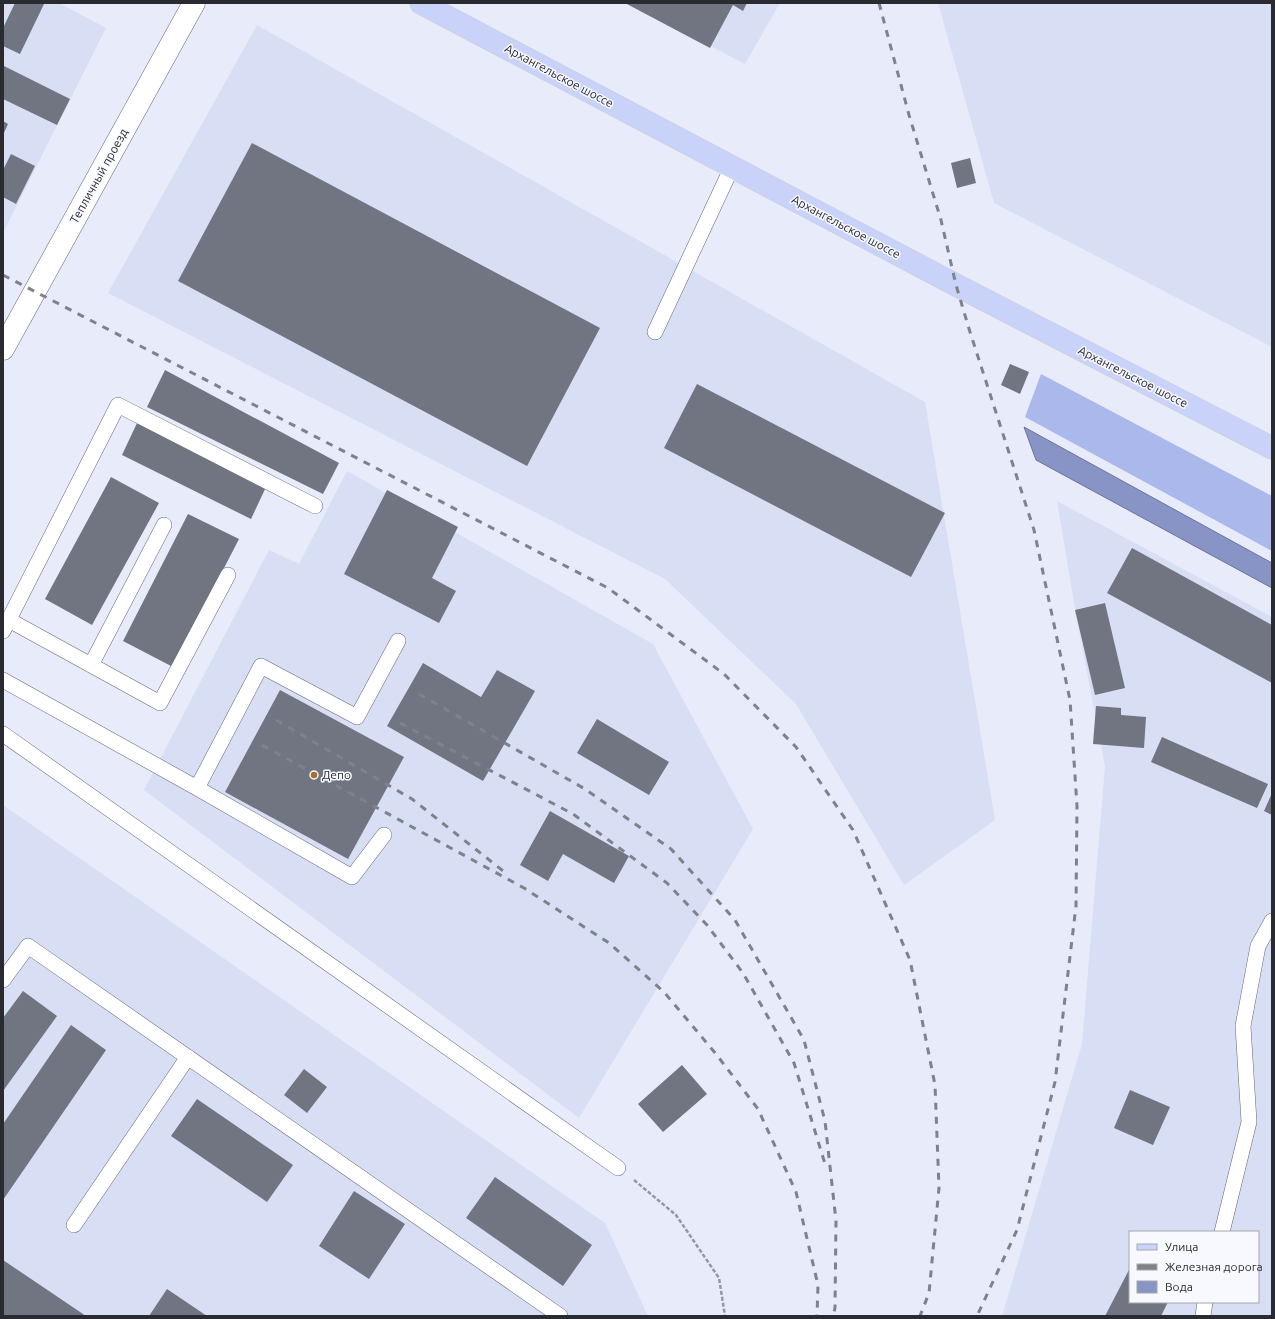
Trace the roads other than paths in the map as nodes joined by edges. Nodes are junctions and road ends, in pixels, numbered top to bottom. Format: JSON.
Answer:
{"nodes":[{"id":1,"x":194,"y":3,"type":"edge"},
{"id":2,"x":421,"y":3,"type":"edge"},
{"id":3,"x":732,"y":167,"type":"junction"},
{"id":4,"x":655,"y":332,"type":"dead end"},
{"id":5,"x":3,"y":349,"type":"edge"},
{"id":6,"x":1272,"y":448,"type":"edge"},
{"id":7,"x":315,"y":506,"type":"dead end"},
{"id":8,"x":164,"y":525,"type":"dead end"},
{"id":9,"x":228,"y":575,"type":"dead end"},
{"id":10,"x":6,"y":626,"type":"edge"},
{"id":11,"x":398,"y":640,"type":"dead end"},
{"id":12,"x":91,"y":665,"type":"junction"},
{"id":13,"x":3,"y":680,"type":"edge"},
{"id":14,"x":3,"y":734,"type":"edge"},
{"id":15,"x":197,"y":788,"type":"junction"},
{"id":16,"x":384,"y":835,"type":"dead end"},
{"id":17,"x":1272,"y":921,"type":"edge"},
{"id":18,"x":3,"y":980,"type":"edge"},
{"id":19,"x":188,"y":1057,"type":"junction"},
{"id":20,"x":618,"y":1168,"type":"road end"},
{"id":21,"x":74,"y":1224,"type":"dead end"},
{"id":22,"x":1222,"y":1231,"type":"edge"},
{"id":23,"x":1205,"y":1303,"type":"edge"},
{"id":24,"x":560,"y":1316,"type":"edge"},
{"id":25,"x":1203,"y":1316,"type":"edge"}],
"edges":[{"from":1,"to":5,"type":"street","name":"Тепличный проезд"},
{"from":2,"to":3,"type":"main road","name":"Архангельское шоссе"},
{"from":3,"to":4,"type":"lane"},
{"from":3,"to":6,"type":"main road","name":"Архангельское шоссе"},
{"from":7,"to":10,"type":"lane"},
{"from":8,"to":12,"type":"lane"},
{"from":9,"to":12,"type":"lane"},
{"from":10,"to":12,"type":"lane"},
{"from":11,"to":15,"type":"lane"},
{"from":13,"to":15,"type":"lane"},
{"from":14,"to":20,"type":"lane"},
{"from":15,"to":16,"type":"lane"},
{"from":17,"to":22,"type":"lane"},
{"from":18,"to":19,"type":"lane"},
{"from":19,"to":21,"type":"lane"},
{"from":19,"to":24,"type":"lane"},
{"from":23,"to":25,"type":"lane"}]}
